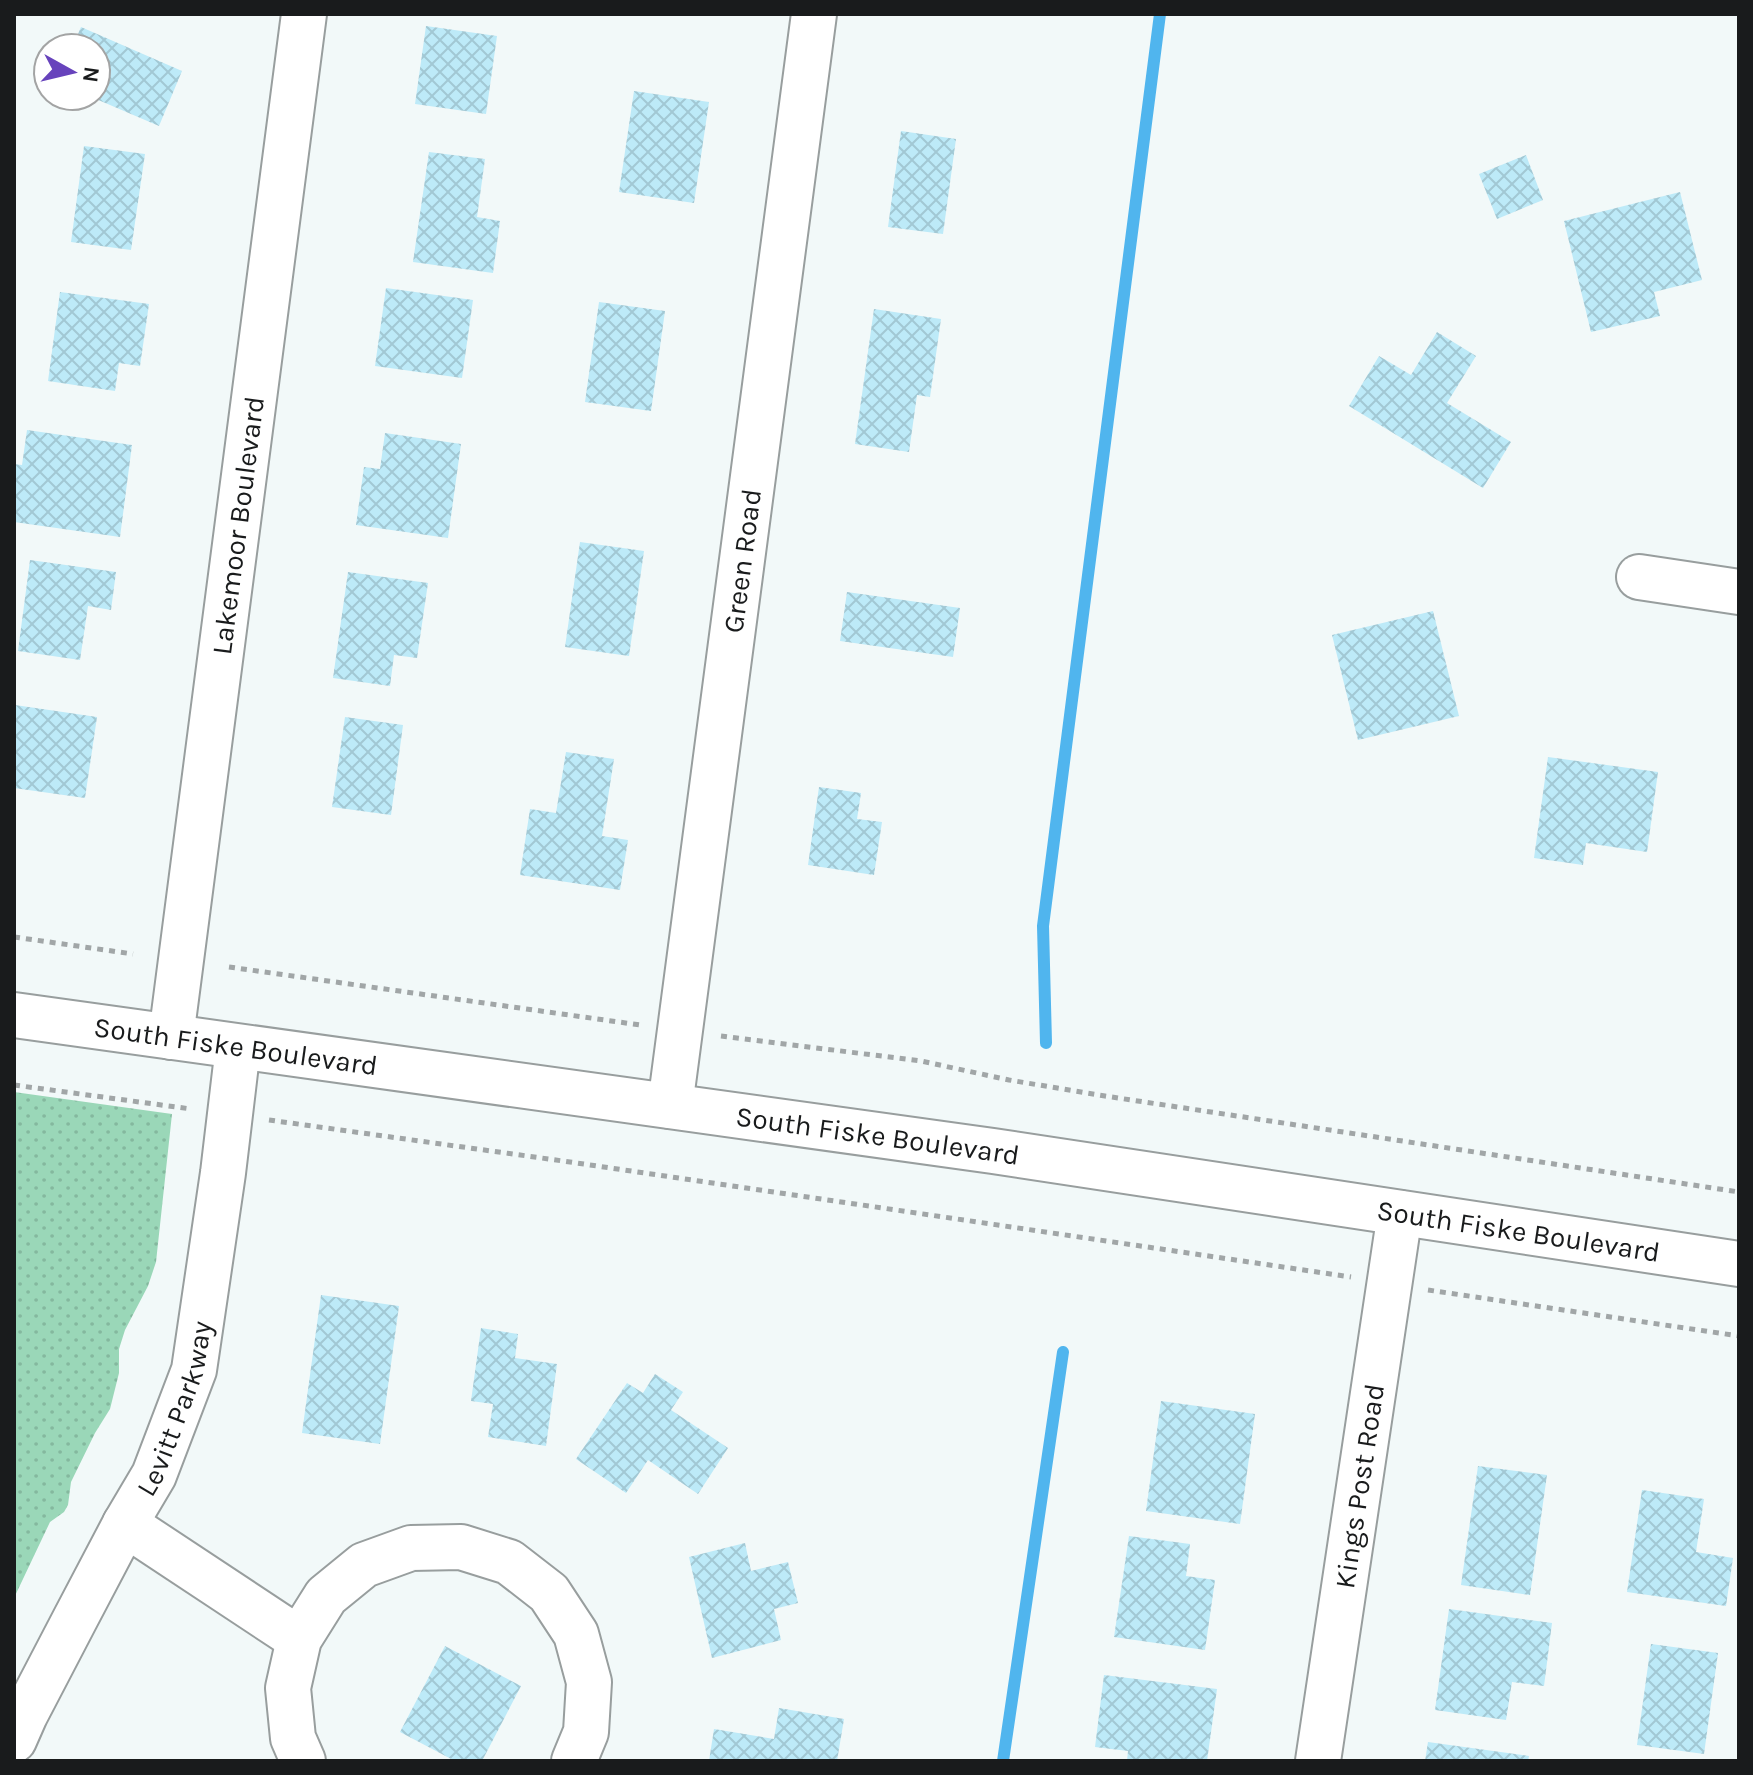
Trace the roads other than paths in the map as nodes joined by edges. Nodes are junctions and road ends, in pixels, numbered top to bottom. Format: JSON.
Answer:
{"nodes":[{"id":1,"x":304,"y":14,"type":"edge"},
{"id":2,"x":814,"y":14,"type":"edge"},
{"id":3,"x":1639,"y":577,"type":"dead end"},
{"id":4,"x":1739,"y":592,"type":"edge"},
{"id":5,"x":14,"y":1015,"type":"edge"},
{"id":6,"x":171,"y":1037,"type":"junction"},
{"id":7,"x":238,"y":1047,"type":"junction"},
{"id":8,"x":670,"y":1106,"type":"junction"},
{"id":9,"x":1400,"y":1213,"type":"junction"},
{"id":10,"x":1739,"y":1264,"type":"edge"},
{"id":11,"x":125,"y":1524,"type":"junction"},
{"id":12,"x":299,"y":1639,"type":"junction"},
{"id":13,"x":14,"y":1740,"type":"edge"},
{"id":14,"x":303,"y":1761,"type":"edge"},
{"id":15,"x":574,"y":1761,"type":"edge"},
{"id":16,"x":1318,"y":1761,"type":"edge"}],
"edges":[{"from":1,"to":6,"type":"street","name":"Lakemoor Boulevard"},
{"from":2,"to":8,"type":"street","name":"Green Road"},
{"from":3,"to":4,"type":"street"},
{"from":5,"to":6,"type":"street","name":"South Fiske Boulevard"},
{"from":6,"to":7,"type":"street","name":"South Fiske Boulevard"},
{"from":7,"to":8,"type":"street","name":"South Fiske Boulevard"},
{"from":7,"to":11,"type":"street","name":"Levitt Parkway"},
{"from":8,"to":9,"type":"street","name":"South Fiske Boulevard"},
{"from":9,"to":10,"type":"street","name":"South Fiske Boulevard"},
{"from":9,"to":16,"type":"street","name":"Kings Post Road"},
{"from":11,"to":12,"type":"street"},
{"from":11,"to":13,"type":"street","name":"Levitt Parkway"},
{"from":12,"to":14,"type":"street"},
{"from":12,"to":15,"type":"street"}]}
